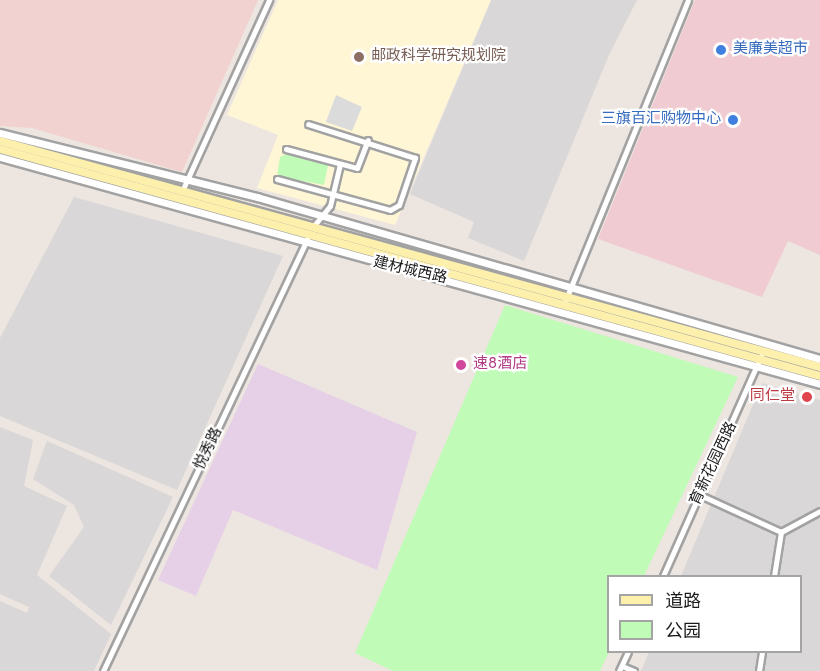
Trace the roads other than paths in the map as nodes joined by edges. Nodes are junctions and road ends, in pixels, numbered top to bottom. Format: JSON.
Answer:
{"nodes":[{"id":1,"x":269,"y":0,"type":"edge"},
{"id":2,"x":688,"y":0,"type":"edge"},
{"id":3,"x":308,"y":124,"type":"dead end"},
{"id":4,"x":0,"y":133,"type":"edge"},
{"id":5,"x":368,"y":140,"type":"junction"},
{"id":6,"x":0,"y":141,"type":"edge"},
{"id":7,"x":0,"y":149,"type":"edge"},
{"id":8,"x":286,"y":149,"type":"dead end"},
{"id":9,"x":0,"y":157,"type":"edge"},
{"id":10,"x":340,"y":164,"type":"junction"},
{"id":11,"x":277,"y":179,"type":"dead end"},
{"id":12,"x":185,"y":185,"type":"junction"},
{"id":13,"x":333,"y":194,"type":"junction"},
{"id":14,"x":312,"y":229,"type":"junction"},
{"id":15,"x":472,"y":279,"type":"junction"},
{"id":16,"x":504,"y":296,"type":"junction"},
{"id":17,"x":567,"y":296,"type":"junction"},
{"id":18,"x":820,"y":358,"type":"edge"},
{"id":19,"x":761,"y":359,"type":"junction"},
{"id":20,"x":820,"y":367,"type":"edge"},
{"id":21,"x":820,"y":376,"type":"edge"},
{"id":22,"x":820,"y":384,"type":"edge"},
{"id":23,"x":700,"y":495,"type":"junction"},
{"id":24,"x":820,"y":511,"type":"edge"},
{"id":25,"x":780,"y":532,"type":"junction"},
{"id":26,"x":663,"y":575,"type":"edge"},
{"id":27,"x":774,"y":575,"type":"edge"},
{"id":28,"x":627,"y":653,"type":"edge"},
{"id":29,"x":762,"y":653,"type":"edge"},
{"id":30,"x":621,"y":668,"type":"edge"},
{"id":31,"x":103,"y":671,"type":"edge"},
{"id":32,"x":634,"y":671,"type":"edge"},
{"id":33,"x":759,"y":671,"type":"edge"}],
"edges":[{"from":1,"to":12,"type":"street"},
{"from":2,"to":17,"type":"street"},
{"from":3,"to":5,"type":"street"},
{"from":4,"to":12,"type":"street","name":"建材城西路"},
{"from":5,"to":10,"type":"street"},
{"from":5,"to":13,"type":"street"},
{"from":6,"to":12,"type":"main road","name":"建材城西路"},
{"from":7,"to":14,"type":"main road","name":"建材城西路"},
{"from":8,"to":10,"type":"street"},
{"from":9,"to":14,"type":"street","name":"建材城西路"},
{"from":10,"to":13,"type":"street","name":"悦秀路"},
{"from":11,"to":13,"type":"street"},
{"from":12,"to":14,"type":"main road","name":"建材城西路"},
{"from":13,"to":14,"type":"street","name":"悦秀路"},
{"from":14,"to":15,"type":"main road","name":"建材城西路"},
{"from":14,"to":16,"type":"street","name":"建材城西路"},
{"from":14,"to":17,"type":"main road","name":"建材城西路"},
{"from":14,"to":31,"type":"street","name":"悦秀路"},
{"from":15,"to":16,"type":"street"},
{"from":15,"to":17,"type":"main road","name":"建材城西路"},
{"from":16,"to":19,"type":"street","name":"建材城西路"},
{"from":17,"to":18,"type":"street","name":"建材城西路"},
{"from":17,"to":19,"type":"main road","name":"建材城西路"},
{"from":19,"to":20,"type":"main road","name":"建材城西路"},
{"from":19,"to":21,"type":"main road","name":"建材城西路"},
{"from":19,"to":22,"type":"street","name":"建材城西路"},
{"from":19,"to":23,"type":"street","name":"育新花园西路"},
{"from":23,"to":25,"type":"street"},
{"from":23,"to":26,"type":"street","name":"育新花园西路"},
{"from":24,"to":25,"type":"street"},
{"from":25,"to":27,"type":"street"},
{"from":28,"to":30,"type":"street"},
{"from":29,"to":33,"type":"street"},
{"from":30,"to":32,"type":"street"}]}
